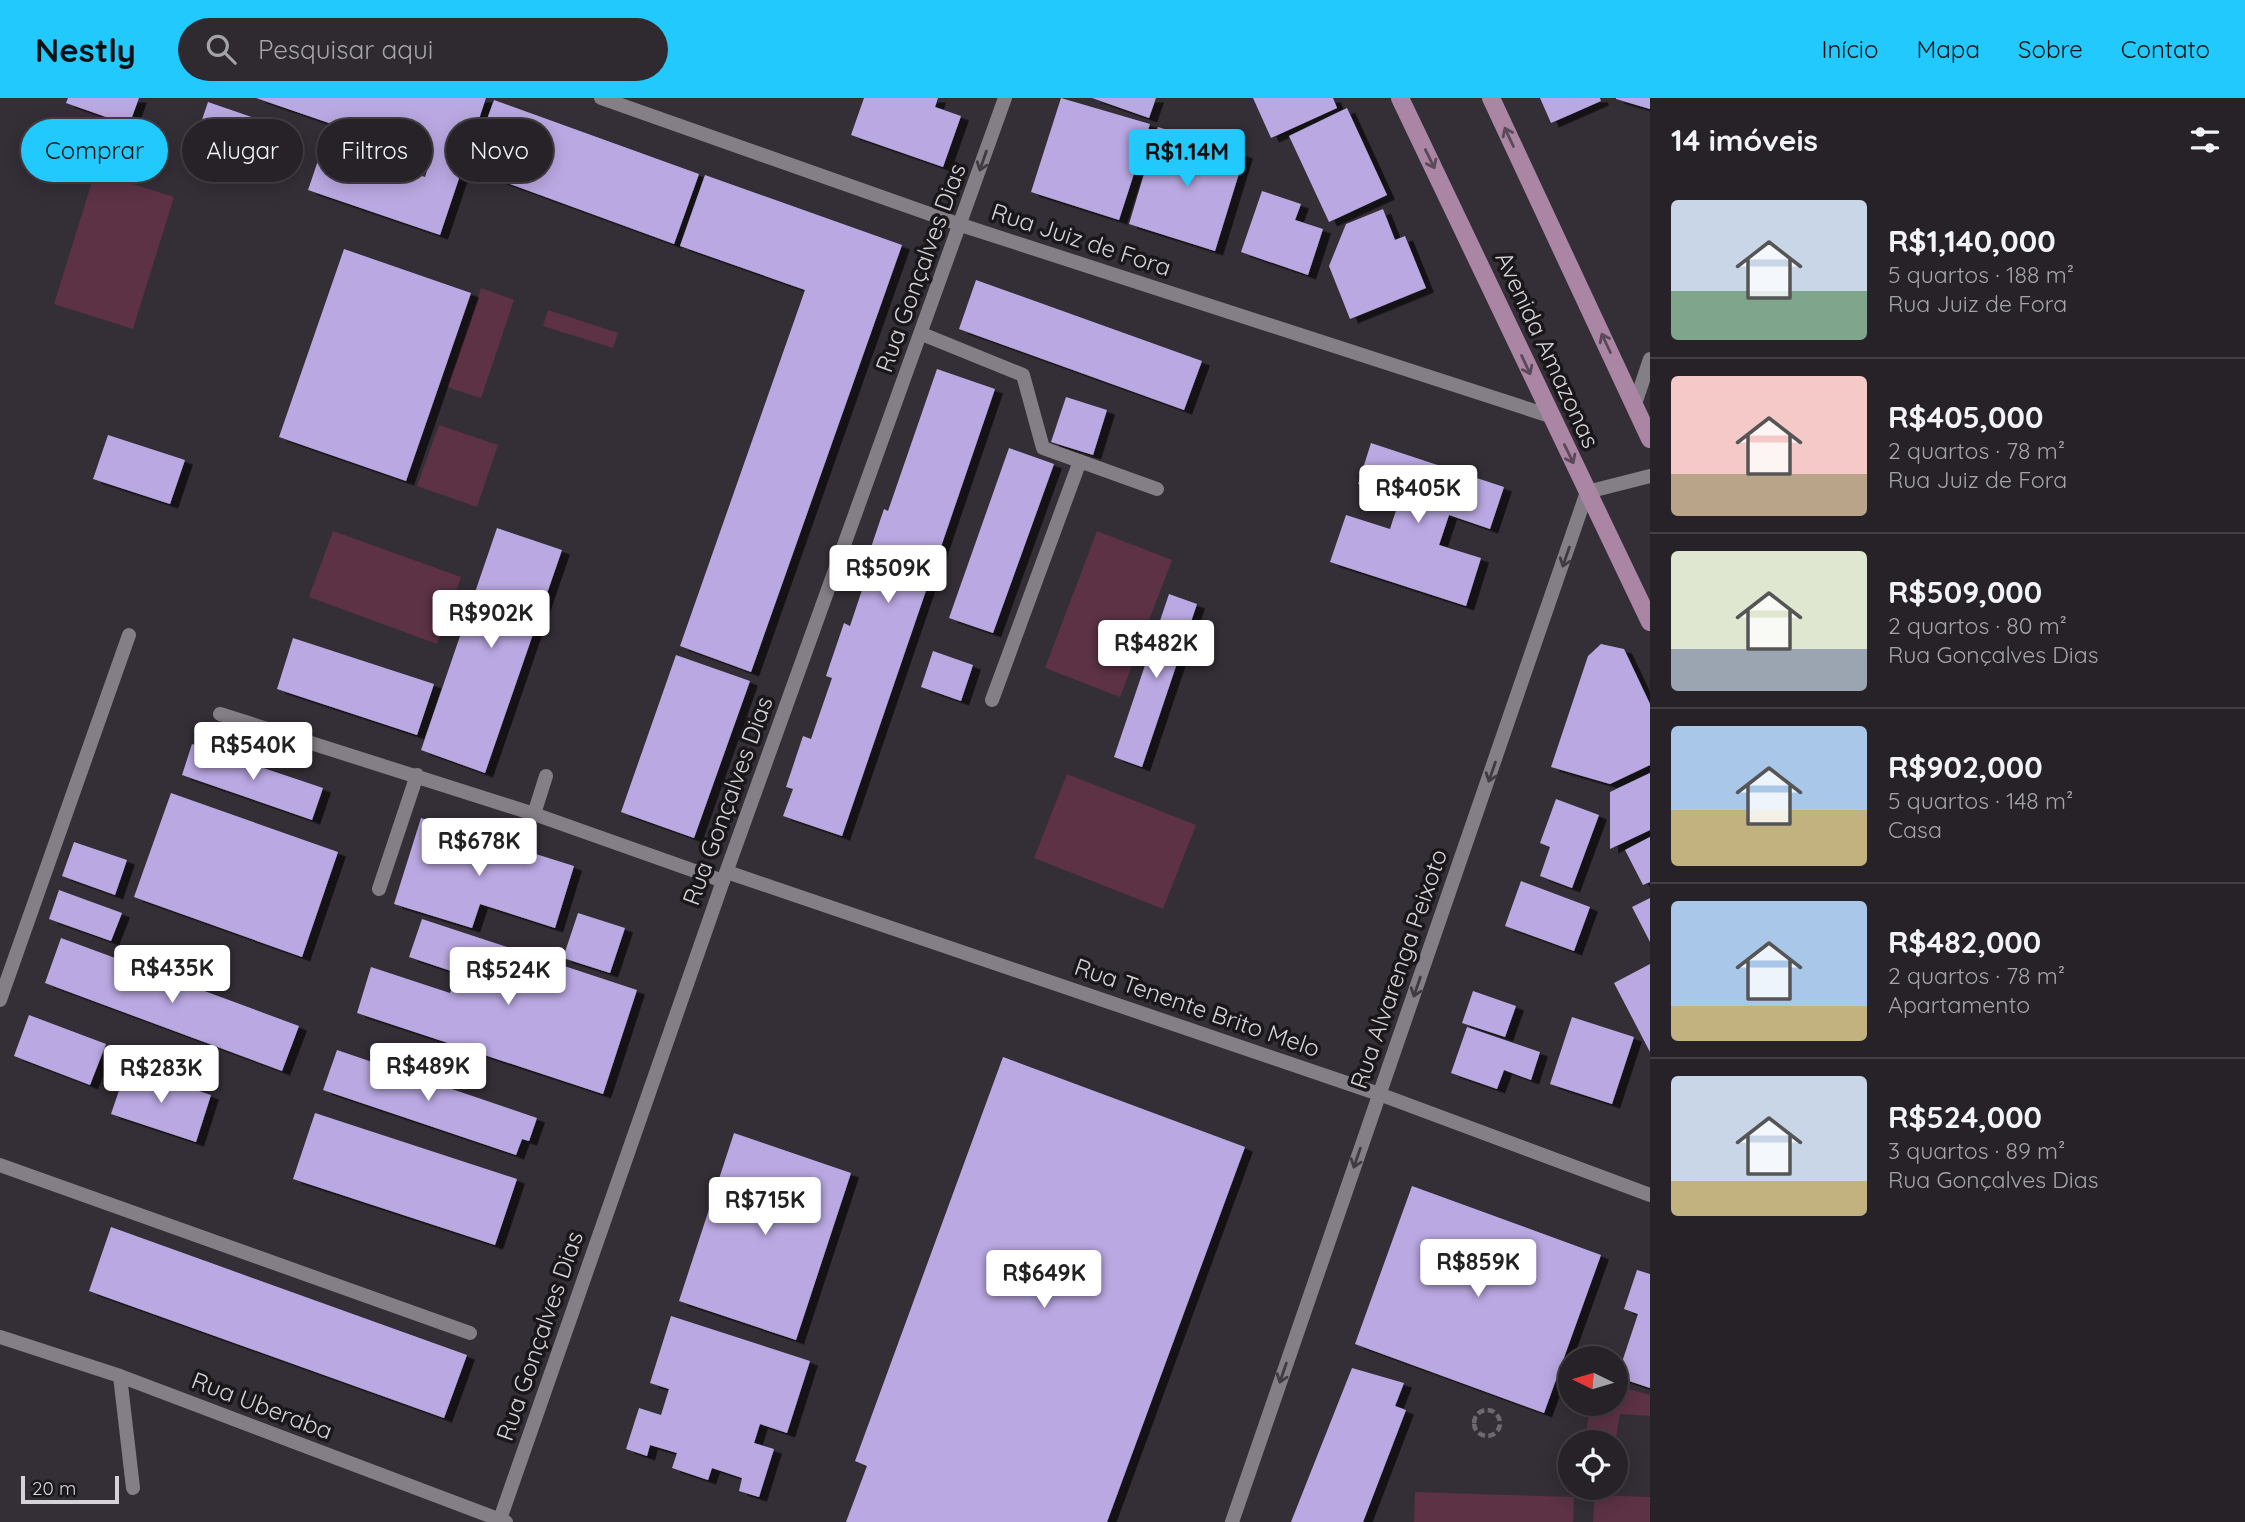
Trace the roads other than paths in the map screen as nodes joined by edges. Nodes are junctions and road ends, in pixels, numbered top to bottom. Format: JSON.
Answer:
{"nodes":[{"id":1,"x":601,"y":98,"type":"edge"},
{"id":2,"x":1005,"y":98,"type":"edge"},
{"id":3,"x":1400,"y":98,"type":"edge"},
{"id":4,"x":1491,"y":98,"type":"edge"},
{"id":5,"x":961,"y":225,"type":"junction"},
{"id":6,"x":922,"y":334,"type":"junction"},
{"id":7,"x":1650,"y":359,"type":"edge"},
{"id":8,"x":1635,"y":404,"type":"junction"},
{"id":9,"x":1550,"y":416,"type":"junction"},
{"id":10,"x":1650,"y":439,"type":"edge"},
{"id":11,"x":1080,"y":461,"type":"junction"},
{"id":12,"x":1650,"y":476,"type":"edge"},
{"id":13,"x":1157,"y":489,"type":"dead end"},
{"id":14,"x":1587,"y":492,"type":"junction"},
{"id":15,"x":1650,"y":622,"type":"edge"},
{"id":16,"x":130,"y":635,"type":"dead end"},
{"id":17,"x":992,"y":700,"type":"dead end"},
{"id":18,"x":220,"y":714,"type":"dead end"},
{"id":19,"x":417,"y":775,"type":"junction"},
{"id":20,"x":546,"y":776,"type":"dead end"},
{"id":21,"x":534,"y":814,"type":"junction"},
{"id":22,"x":725,"y":876,"type":"junction"},
{"id":23,"x":379,"y":889,"type":"dead end"},
{"id":24,"x":0,"y":1000,"type":"edge"},
{"id":25,"x":1379,"y":1094,"type":"junction"},
{"id":26,"x":0,"y":1165,"type":"edge"},
{"id":27,"x":1650,"y":1195,"type":"edge"},
{"id":28,"x":470,"y":1333,"type":"dead end"},
{"id":29,"x":0,"y":1337,"type":"edge"},
{"id":30,"x":120,"y":1376,"type":"junction"},
{"id":31,"x":133,"y":1488,"type":"dead end"},
{"id":32,"x":502,"y":1521,"type":"edge"},
{"id":33,"x":1232,"y":1522,"type":"edge"}],
"edges":[{"from":1,"to":5,"type":"street","name":"Rua Juiz de Fora"},
{"from":2,"to":5,"type":"street","name":"Rua Gonçalves Dias","one_way":true},
{"from":3,"to":9,"type":"main road","name":"Avenida Amazonas","one_way":true},
{"from":8,"to":4,"type":"main road","one_way":true},
{"from":5,"to":6,"type":"street","name":"Rua Gonçalves Dias"},
{"from":5,"to":9,"type":"street","name":"Rua Juiz de Fora"},
{"from":6,"to":11,"type":"street"},
{"from":6,"to":22,"type":"street","name":"Rua Gonçalves Dias"},
{"from":7,"to":8,"type":"street"},
{"from":8,"to":10,"type":"main road"},
{"from":9,"to":14,"type":"main road","name":"Avenida Amazonas","one_way":true},
{"from":11,"to":13,"type":"street"},
{"from":11,"to":17,"type":"street"},
{"from":12,"to":14,"type":"street"},
{"from":14,"to":15,"type":"main road","name":"Avenida Amazonas"},
{"from":14,"to":25,"type":"street","name":"Rua Alvarenga Peixoto","one_way":true},
{"from":16,"to":24,"type":"street"},
{"from":18,"to":19,"type":"street","name":"Rua Tenente Brito Melo"},
{"from":19,"to":21,"type":"street","name":"Rua Tenente Brito Melo"},
{"from":19,"to":23,"type":"street"},
{"from":20,"to":21,"type":"street"},
{"from":21,"to":22,"type":"street","name":"Rua Tenente Brito Melo"},
{"from":22,"to":25,"type":"street","name":"Rua Tenente Brito Melo"},
{"from":22,"to":32,"type":"street","name":"Rua Gonçalves Dias"},
{"from":25,"to":27,"type":"street","name":"Rua Tenente Brito Melo"},
{"from":25,"to":33,"type":"street","name":"Rua Alvarenga Peixoto","one_way":true},
{"from":26,"to":28,"type":"street"},
{"from":29,"to":30,"type":"street","name":"Rua Uberaba"},
{"from":30,"to":31,"type":"street"},
{"from":30,"to":32,"type":"street","name":"Rua Uberaba"}]}
